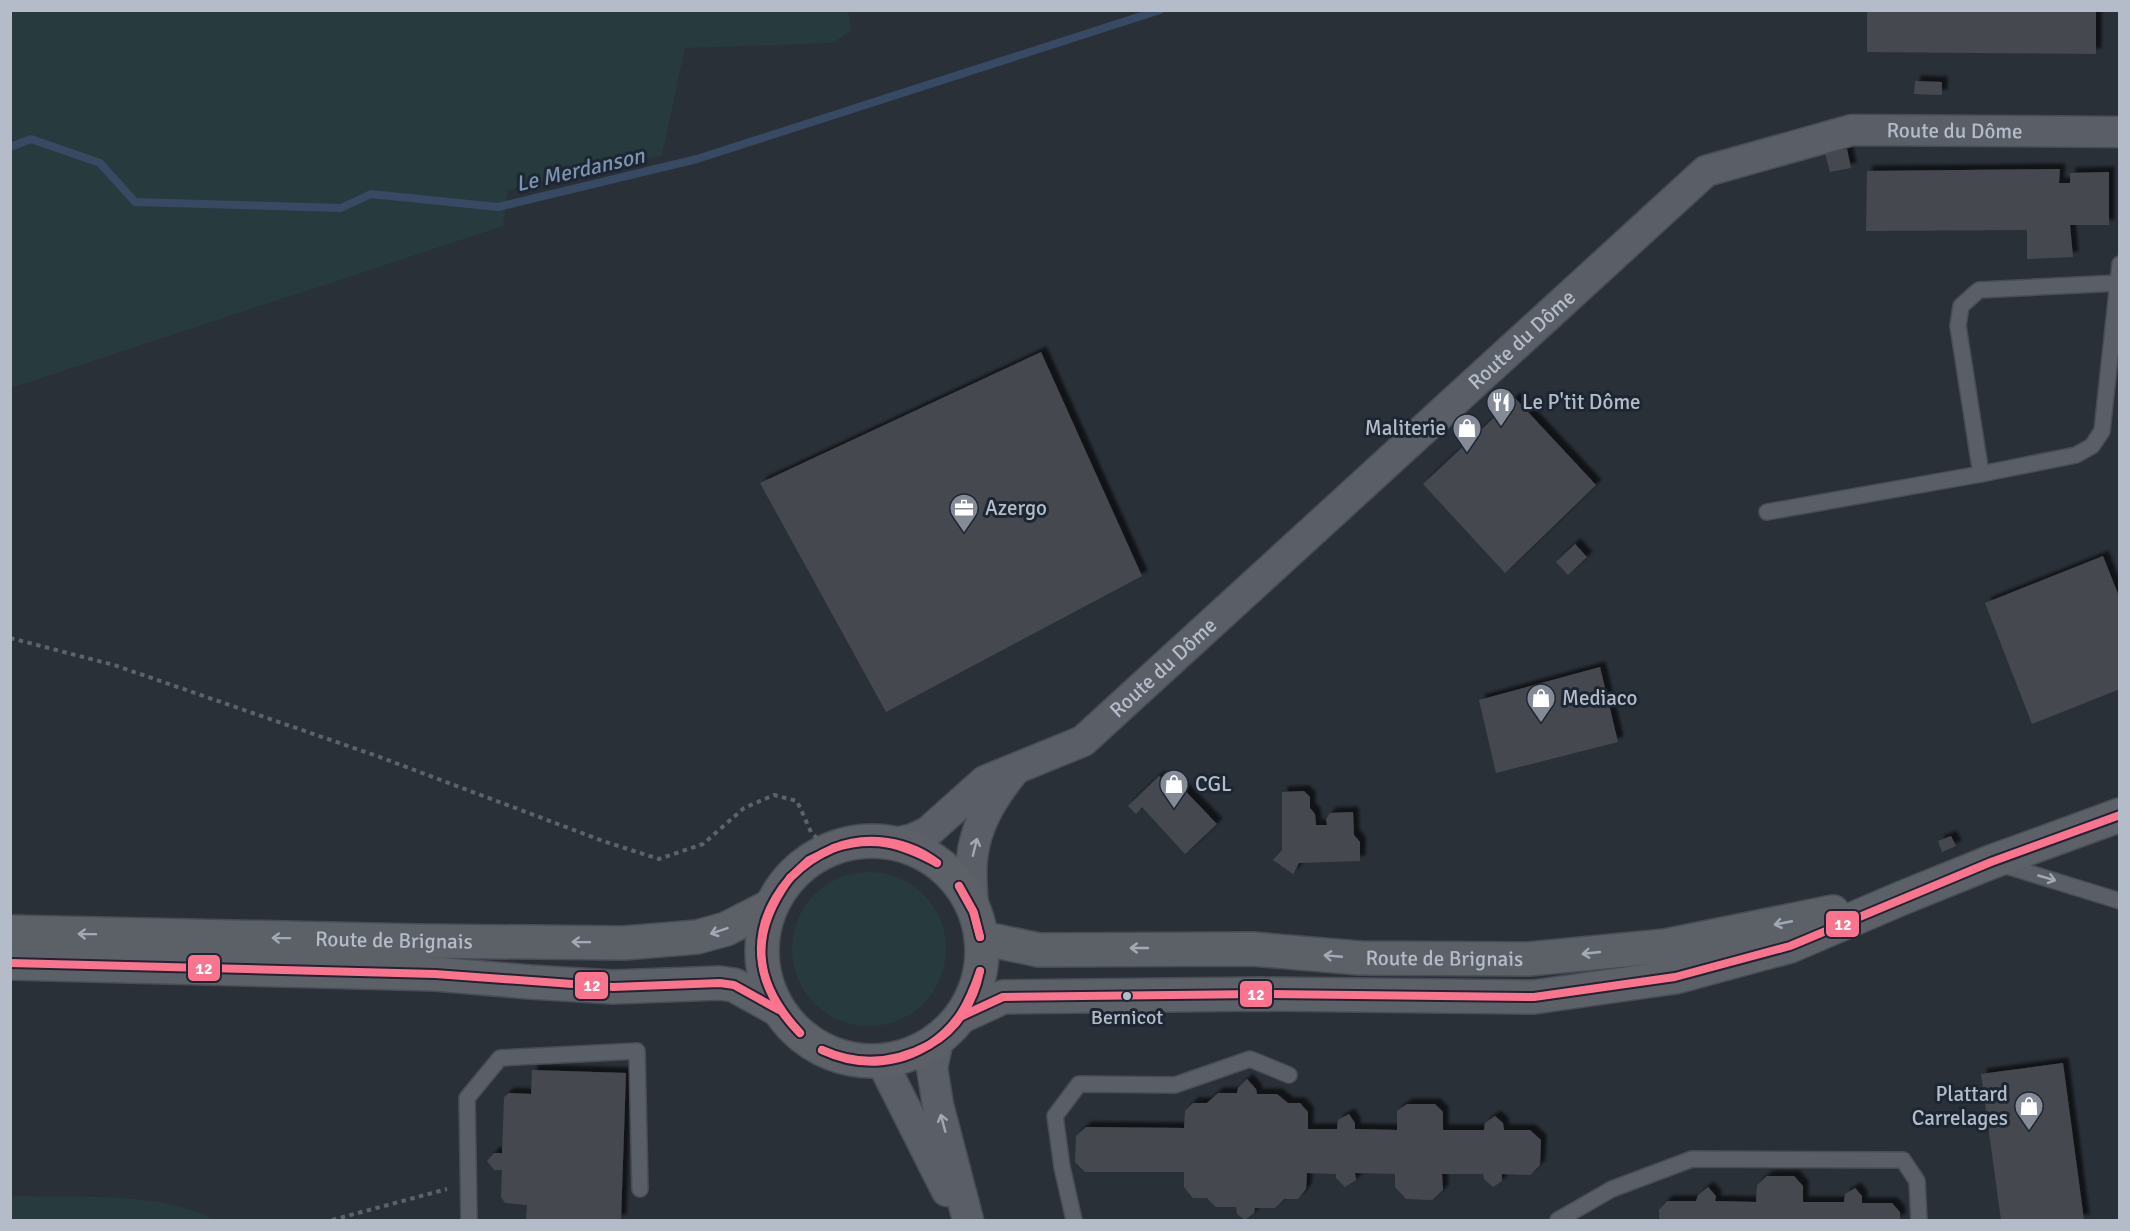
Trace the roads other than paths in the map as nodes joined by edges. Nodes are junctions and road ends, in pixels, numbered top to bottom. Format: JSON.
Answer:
{"nodes":[{"id":1,"x":2120,"y":132,"type":"edge"},
{"id":2,"x":2120,"y":264,"type":"edge"},
{"id":3,"x":2118,"y":283,"type":"junction"},
{"id":4,"x":1982,"y":474,"type":"junction"},
{"id":5,"x":1767,"y":512,"type":"dead end"},
{"id":6,"x":1014,"y":770,"type":"junction"},
{"id":7,"x":2120,"y":815,"type":"edge"},
{"id":8,"x":895,"y":843,"type":"junction"},
{"id":9,"x":1991,"y":862,"type":"junction"},
{"id":10,"x":1902,"y":897,"type":"junction"},
{"id":11,"x":2120,"y":900,"type":"edge"},
{"id":12,"x":771,"y":906,"type":"junction"},
{"id":13,"x":973,"y":906,"type":"junction"},
{"id":14,"x":10,"y":932,"type":"edge"},
{"id":15,"x":981,"y":938,"type":"junction"},
{"id":16,"x":10,"y":963,"type":"edge"},
{"id":17,"x":779,"y":1010,"type":"junction"},
{"id":18,"x":962,"y":1016,"type":"junction"},
{"id":19,"x":938,"y":1040,"type":"junction"},
{"id":20,"x":882,"y":1062,"type":"junction"},
{"id":21,"x":1289,"y":1076,"type":"dead end"},
{"id":22,"x":640,"y":1189,"type":"dead end"},
{"id":23,"x":469,"y":1221,"type":"edge"},
{"id":24,"x":962,"y":1221,"type":"edge"},
{"id":25,"x":968,"y":1221,"type":"edge"},
{"id":26,"x":1074,"y":1221,"type":"edge"},
{"id":27,"x":1558,"y":1221,"type":"edge"},
{"id":28,"x":1919,"y":1221,"type":"edge"}],
"edges":[{"from":1,"to":6,"type":"street","name":"Route du Dôme"},
{"from":2,"to":3,"type":"lane"},
{"from":3,"to":4,"type":"lane"},
{"from":3,"to":4,"type":"lane"},
{"from":4,"to":5,"type":"lane"},
{"from":6,"to":8,"type":"street","name":"Route du Dôme"},
{"from":13,"to":6,"type":"street","name":"Route du Dôme","one_way":true},
{"from":7,"to":9,"type":"main road","name":"Route de Brignais"},
{"from":8,"to":12,"type":"main road"},
{"from":8,"to":13,"type":"main road"},
{"from":9,"to":10,"type":"main road","name":"Route de Brignais"},
{"from":9,"to":11,"type":"lane","one_way":true},
{"from":10,"to":15,"type":"main road","name":"Route de Brignais","one_way":true},
{"from":10,"to":18,"type":"main road","name":"Route de Brignais"},
{"from":12,"to":14,"type":"main road","name":"Route de Brignais","one_way":true},
{"from":12,"to":17,"type":"main road"},
{"from":13,"to":15,"type":"main road"},
{"from":15,"to":18,"type":"main road"},
{"from":16,"to":17,"type":"main road","name":"Route de Brignais"},
{"from":17,"to":20,"type":"main road"},
{"from":18,"to":19,"type":"main road"},
{"from":19,"to":20,"type":"main road"},
{"from":25,"to":19,"type":"street","one_way":true},
{"from":20,"to":24,"type":"street"},
{"from":21,"to":26,"type":"lane"},
{"from":22,"to":23,"type":"lane"},
{"from":27,"to":28,"type":"lane"}]}
